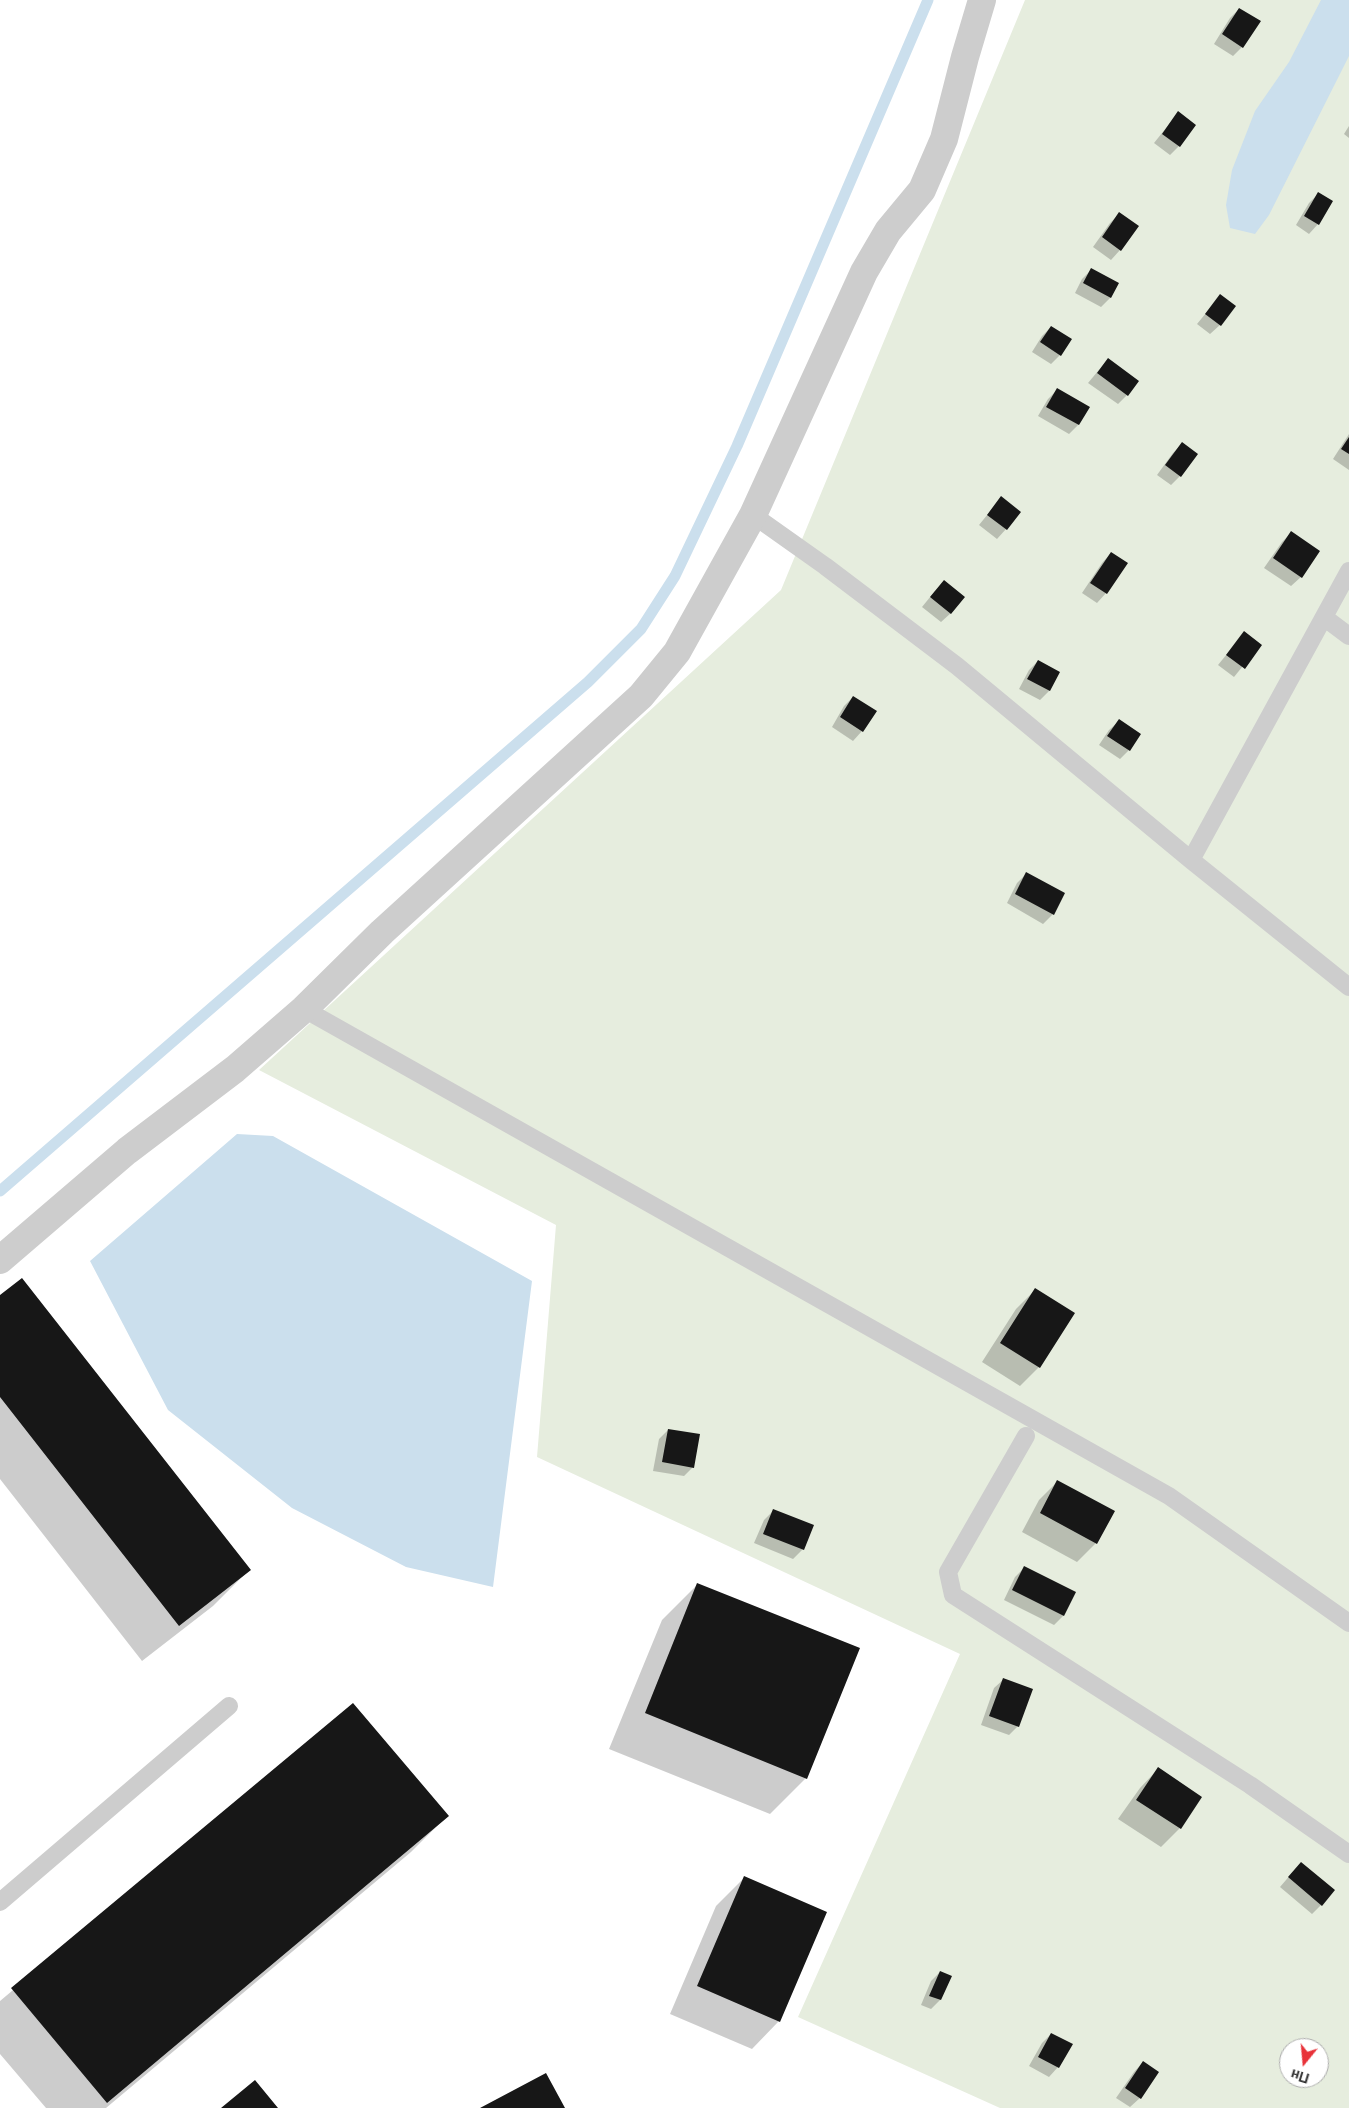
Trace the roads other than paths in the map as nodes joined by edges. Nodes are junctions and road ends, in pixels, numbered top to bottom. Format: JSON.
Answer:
{"nodes":[{"id":1,"x":982,"y":0,"type":"edge"},
{"id":2,"x":752,"y":515,"type":"junction"},
{"id":3,"x":1349,"y":571,"type":"edge"},
{"id":4,"x":1325,"y":618,"type":"junction"},
{"id":5,"x":1349,"y":636,"type":"edge"},
{"id":6,"x":1190,"y":860,"type":"junction"},
{"id":7,"x":1349,"y":987,"type":"edge"},
{"id":8,"x":304,"y":1009,"type":"junction"},
{"id":9,"x":0,"y":1260,"type":"edge"},
{"id":10,"x":1026,"y":1436,"type":"dead end"},
{"id":11,"x":1349,"y":1623,"type":"edge"},
{"id":12,"x":229,"y":1706,"type":"dead end"},
{"id":13,"x":1349,"y":1854,"type":"edge"},
{"id":14,"x":0,"y":1902,"type":"edge"}],
"edges":[{"from":1,"to":2,"type":"street"},
{"from":2,"to":6,"type":"lane"},
{"from":2,"to":8,"type":"street"},
{"from":3,"to":4,"type":"lane"},
{"from":4,"to":5,"type":"lane"},
{"from":4,"to":6,"type":"lane"},
{"from":6,"to":7,"type":"lane"},
{"from":8,"to":9,"type":"street"},
{"from":8,"to":11,"type":"lane"},
{"from":10,"to":13,"type":"lane"},
{"from":12,"to":14,"type":"lane"}]}
